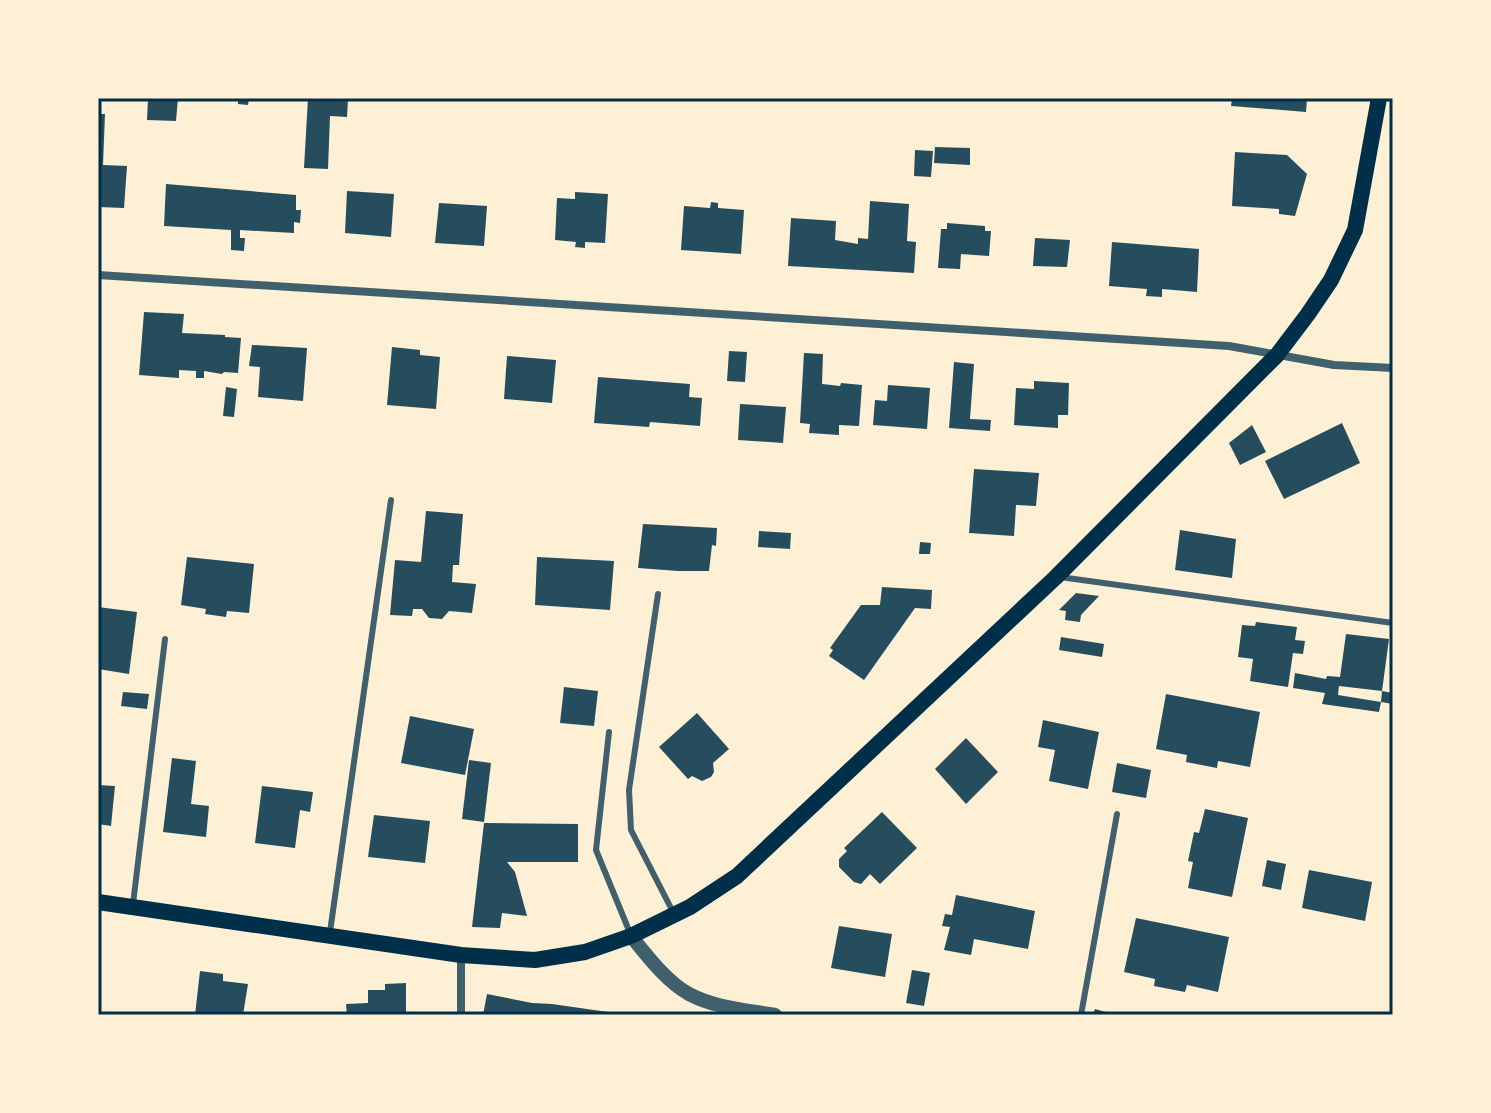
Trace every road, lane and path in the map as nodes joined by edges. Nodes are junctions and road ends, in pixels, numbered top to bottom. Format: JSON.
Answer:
{"nodes":[{"id":1,"x":1379,"y":98,"type":"edge"},
{"id":2,"x":98,"y":275,"type":"edge"},
{"id":3,"x":1277,"y":355,"type":"junction"},
{"id":4,"x":1393,"y":368,"type":"edge"},
{"id":5,"x":391,"y":500,"type":"dead end"},
{"id":6,"x":1056,"y":577,"type":"junction"},
{"id":7,"x":658,"y":594,"type":"dead end"},
{"id":8,"x":1393,"y":623,"type":"edge"},
{"id":9,"x":165,"y":639,"type":"dead end"},
{"id":10,"x":609,"y":732,"type":"dead end"},
{"id":11,"x":1117,"y":814,"type":"dead end"},
{"id":12,"x":98,"y":902,"type":"edge"},
{"id":13,"x":132,"y":907,"type":"junction"},
{"id":14,"x":674,"y":915,"type":"junction"},
{"id":15,"x":329,"y":936,"type":"junction"},
{"id":16,"x":631,"y":936,"type":"junction"},
{"id":17,"x":461,"y":955,"type":"junction"},
{"id":18,"x":461,"y":1015,"type":"edge"},
{"id":19,"x":775,"y":1015,"type":"edge"},
{"id":20,"x":1081,"y":1015,"type":"edge"}],
"edges":[{"from":1,"to":3,"type":"main road"},
{"from":2,"to":3,"type":"street"},
{"from":3,"to":4,"type":"street"},
{"from":3,"to":6,"type":"main road"},
{"from":5,"to":15,"type":"lane"},
{"from":6,"to":8,"type":"lane"},
{"from":6,"to":14,"type":"main road"},
{"from":7,"to":14,"type":"lane"},
{"from":9,"to":13,"type":"lane"},
{"from":10,"to":16,"type":"lane"},
{"from":11,"to":20,"type":"lane"},
{"from":12,"to":13,"type":"main road"},
{"from":13,"to":15,"type":"main road"},
{"from":14,"to":16,"type":"main road"},
{"from":15,"to":17,"type":"main road"},
{"from":16,"to":17,"type":"main road"},
{"from":16,"to":19,"type":"street"},
{"from":17,"to":18,"type":"street"}]}
